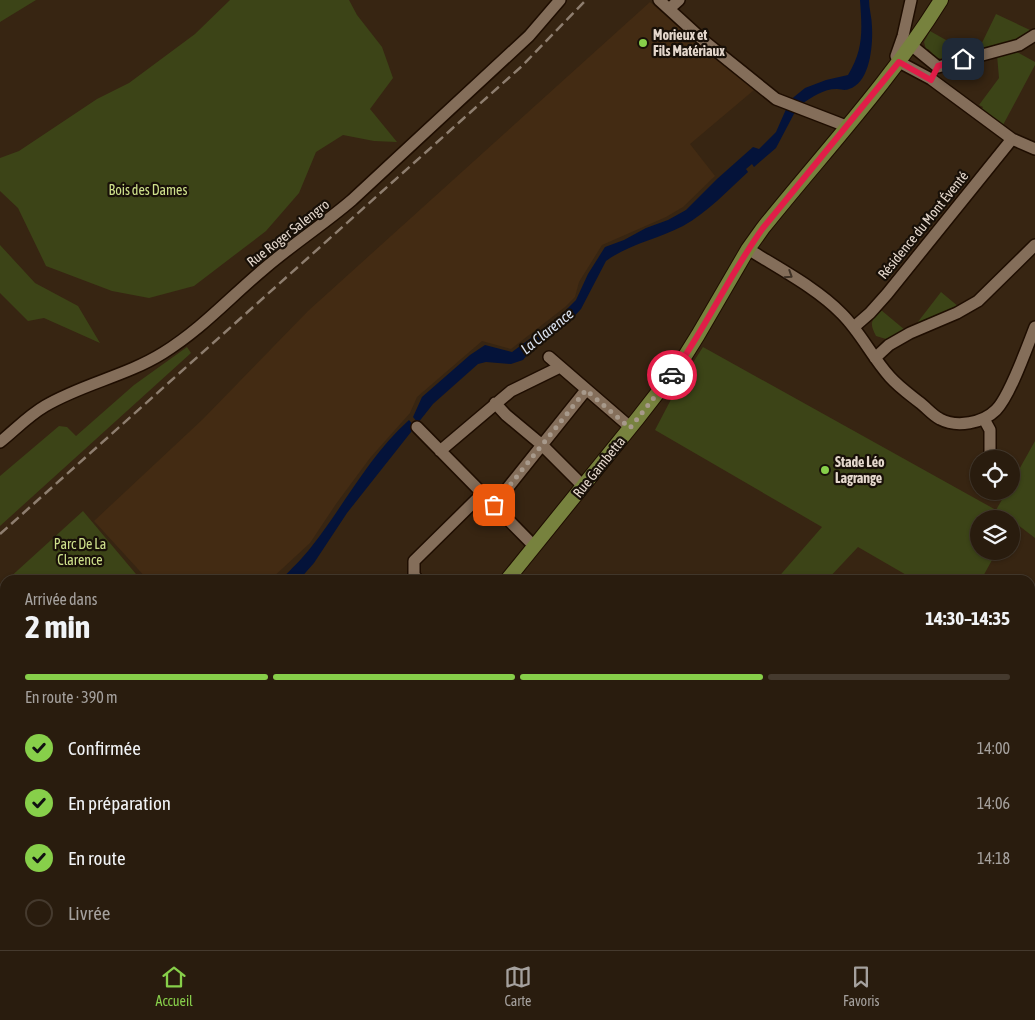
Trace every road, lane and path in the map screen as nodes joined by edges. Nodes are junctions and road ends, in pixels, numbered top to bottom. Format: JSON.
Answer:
{"nodes":[{"id":1,"x":560,"y":0,"type":"edge"},
{"id":2,"x":659,"y":0,"type":"edge"},
{"id":3,"x":679,"y":0,"type":"edge"},
{"id":4,"x":940,"y":0,"type":"edge"},
{"id":5,"x":911,"y":6,"type":"edge"},
{"id":6,"x":669,"y":9,"type":"junction"},
{"id":7,"x":928,"y":21,"type":"junction"},
{"id":8,"x":1035,"y":35,"type":"edge"},
{"id":9,"x":911,"y":45,"type":"junction"},
{"id":10,"x":899,"y":62,"type":"junction"},
{"id":11,"x":938,"y":66,"type":"junction"},
{"id":12,"x":931,"y":80,"type":"junction"},
{"id":13,"x":846,"y":126,"type":"junction"},
{"id":14,"x":1012,"y":139,"type":"junction"},
{"id":15,"x":1035,"y":150,"type":"edge"},
{"id":16,"x":1035,"y":245,"type":"edge"},
{"id":17,"x":748,"y":249,"type":"junction"},
{"id":18,"x":854,"y":326,"type":"junction"},
{"id":19,"x":1035,"y":327,"type":"edge"},
{"id":20,"x":548,"y":357,"type":"dead end"},
{"id":21,"x":875,"y":358,"type":"junction"},
{"id":22,"x":560,"y":367,"type":"junction"},
{"id":23,"x":586,"y":390,"type":"junction"},
{"id":24,"x":495,"y":403,"type":"junction"},
{"id":25,"x":984,"y":419,"type":"junction"},
{"id":26,"x":417,"y":427,"type":"dead end"},
{"id":27,"x":630,"y":428,"type":"junction"},
{"id":28,"x":0,"y":442,"type":"edge"},
{"id":29,"x":542,"y":445,"type":"junction"},
{"id":30,"x":990,"y":450,"type":"edge"},
{"id":31,"x":440,"y":451,"type":"junction"},
{"id":32,"x":584,"y":485,"type":"junction"},
{"id":33,"x":482,"y":494,"type":"junction"},
{"id":34,"x":494,"y":505,"type":"junction"},
{"id":35,"x":534,"y":546,"type":"junction"},
{"id":36,"x":414,"y":575,"type":"edge"},
{"id":37,"x":511,"y":575,"type":"edge"}],
"edges":[{"from":1,"to":28,"type":"street","name":"Rue Roger Salengro"},
{"from":2,"to":6,"type":"street"},
{"from":3,"to":6,"type":"street"},
{"from":4,"to":7,"type":"main road","name":"Rue Gambetta"},
{"from":5,"to":7,"type":"street"},
{"from":5,"to":10,"type":"street"},
{"from":6,"to":13,"type":"street"},
{"from":7,"to":9,"type":"main road","name":"Rue Gambetta"},
{"from":8,"to":11,"type":"street"},
{"from":9,"to":10,"type":"main road","name":"Rue Gambetta"},
{"from":9,"to":11,"type":"street"},
{"from":10,"to":12,"type":"street"},
{"from":10,"to":13,"type":"main road","name":"Rue Gambetta"},
{"from":11,"to":12,"type":"street"},
{"from":12,"to":14,"type":"street"},
{"from":13,"to":17,"type":"main road","name":"Rue Gambetta"},
{"from":14,"to":15,"type":"street"},
{"from":14,"to":18,"type":"street","name":"Résidence du Mont Éventé"},
{"from":16,"to":21,"type":"street"},
{"from":17,"to":18,"type":"street","one_way":true},
{"from":17,"to":27,"type":"main road","name":"Rue Gambetta"},
{"from":18,"to":21,"type":"street"},
{"from":19,"to":25,"type":"street"},
{"from":20,"to":22,"type":"street"},
{"from":21,"to":25,"type":"street"},
{"from":22,"to":23,"type":"street"},
{"from":22,"to":24,"type":"street"},
{"from":23,"to":27,"type":"street"},
{"from":23,"to":29,"type":"street"},
{"from":24,"to":29,"type":"street"},
{"from":24,"to":31,"type":"street"},
{"from":25,"to":30,"type":"street"},
{"from":26,"to":31,"type":"street"},
{"from":27,"to":32,"type":"main road","name":"Rue Gambetta"},
{"from":29,"to":32,"type":"street"},
{"from":29,"to":34,"type":"street"},
{"from":31,"to":33,"type":"street"},
{"from":32,"to":35,"type":"main road","name":"Rue Gambetta"},
{"from":33,"to":34,"type":"street"},
{"from":33,"to":36,"type":"street"},
{"from":34,"to":35,"type":"street"},
{"from":35,"to":37,"type":"main road","name":"Rue Gambetta"}]}
